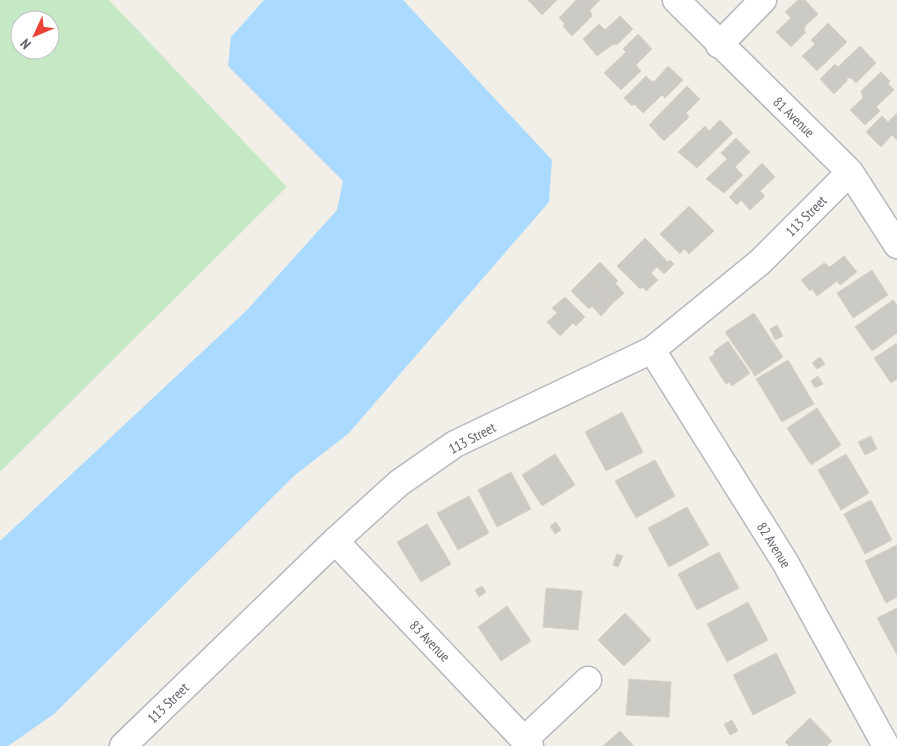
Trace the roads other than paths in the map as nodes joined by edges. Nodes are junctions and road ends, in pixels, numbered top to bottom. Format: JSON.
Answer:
{"nodes":[{"id":1,"x":676,"y":0,"type":"edge"},
{"id":2,"x":763,"y":0,"type":"edge"},
{"id":3,"x":720,"y":45,"type":"junction"},
{"id":4,"x":850,"y":172,"type":"junction"},
{"id":5,"x":897,"y":246,"type":"edge"},
{"id":6,"x":652,"y":350,"type":"junction"},
{"id":7,"x":335,"y":541,"type":"junction"},
{"id":8,"x":588,"y":680,"type":"dead end"},
{"id":9,"x":527,"y":743,"type":"edge"},
{"id":10,"x":123,"y":746,"type":"edge"},
{"id":11,"x":886,"y":746,"type":"edge"}],
"edges":[{"from":1,"to":3,"type":"street","name":"81 Avenue"},
{"from":2,"to":3,"type":"street"},
{"from":3,"to":4,"type":"street","name":"81 Avenue"},
{"from":4,"to":5,"type":"street","name":"81 Avenue"},
{"from":4,"to":6,"type":"street","name":"113 Street"},
{"from":6,"to":7,"type":"street","name":"113 Street"},
{"from":6,"to":11,"type":"street","name":"82 Avenue"},
{"from":7,"to":9,"type":"street","name":"83 Avenue"},
{"from":7,"to":10,"type":"street","name":"113 Street"},
{"from":8,"to":9,"type":"street","name":"83 Avenue"}]}
